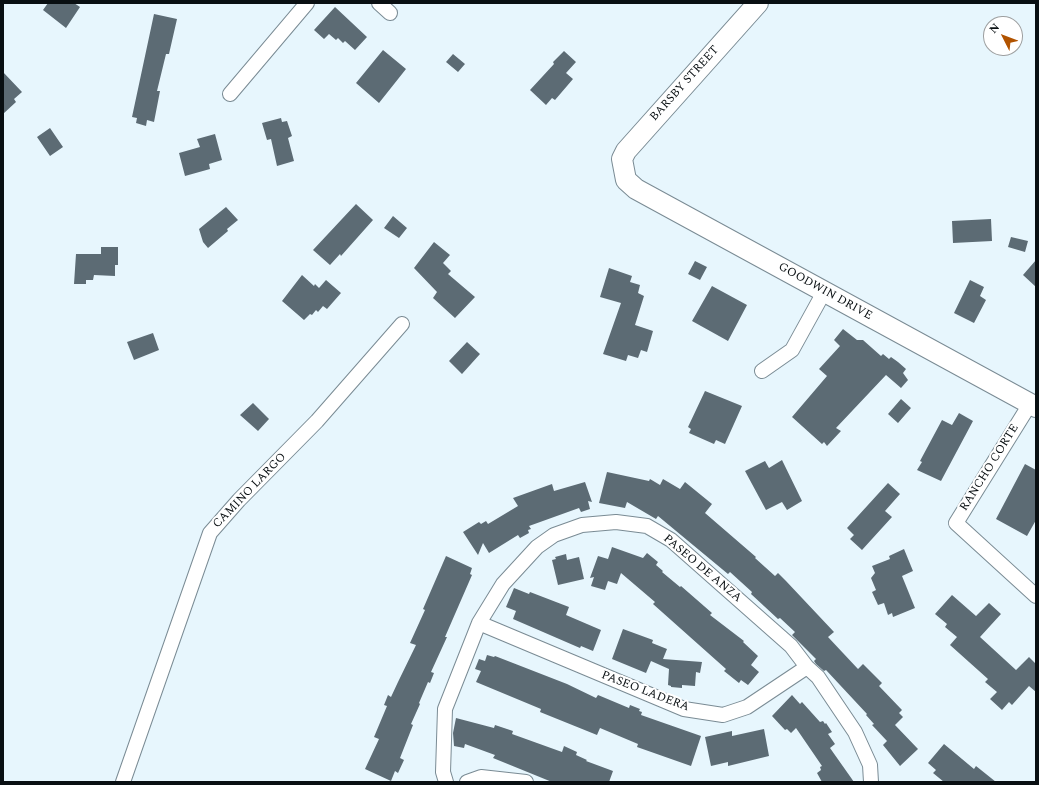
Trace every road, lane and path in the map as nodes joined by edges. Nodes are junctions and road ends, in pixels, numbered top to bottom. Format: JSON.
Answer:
{"nodes":[{"id":1,"x":307,"y":3,"type":"edge"},
{"id":2,"x":379,"y":3,"type":"edge"},
{"id":3,"x":758,"y":3,"type":"edge"},
{"id":4,"x":390,"y":13,"type":"dead end"},
{"id":5,"x":230,"y":94,"type":"dead end"},
{"id":6,"x":623,"y":170,"type":"joint"},
{"id":7,"x":824,"y":292,"type":"junction"},
{"id":8,"x":402,"y":324,"type":"dead end"},
{"id":9,"x":762,"y":371,"type":"dead end"},
{"id":10,"x":1033,"y":406,"type":"edge"},
{"id":11,"x":1036,"y":596,"type":"edge"},
{"id":12,"x":479,"y":623,"type":"junction"},
{"id":13,"x":807,"y":667,"type":"junction"},
{"id":14,"x":123,"y":782,"type":"edge"},
{"id":15,"x":446,"y":782,"type":"edge"},
{"id":16,"x":467,"y":782,"type":"edge"},
{"id":17,"x":526,"y":782,"type":"edge"},
{"id":18,"x":871,"y":782,"type":"edge"}],
"edges":[{"from":1,"to":5,"type":"street"},
{"from":2,"to":4,"type":"street"},
{"from":3,"to":6,"type":"street","name":"BARSBY STREET"},
{"from":6,"to":7,"type":"street","name":"GOODWIN DRIVE"},
{"from":7,"to":9,"type":"street"},
{"from":7,"to":10,"type":"street","name":"GOODWIN DRIVE"},
{"from":8,"to":14,"type":"street","name":"CAMINO LARGO"},
{"from":10,"to":11,"type":"street","name":"RANCHO CORTE"},
{"from":12,"to":13,"type":"street","name":"PASEO LADERA"},
{"from":12,"to":13,"type":"street","name":"PASEO DE ANZA"},
{"from":12,"to":15,"type":"street","name":"PASEO DE ANZA"},
{"from":13,"to":18,"type":"street","name":"PASEO DE ANZA"},
{"from":16,"to":17,"type":"street"}]}
